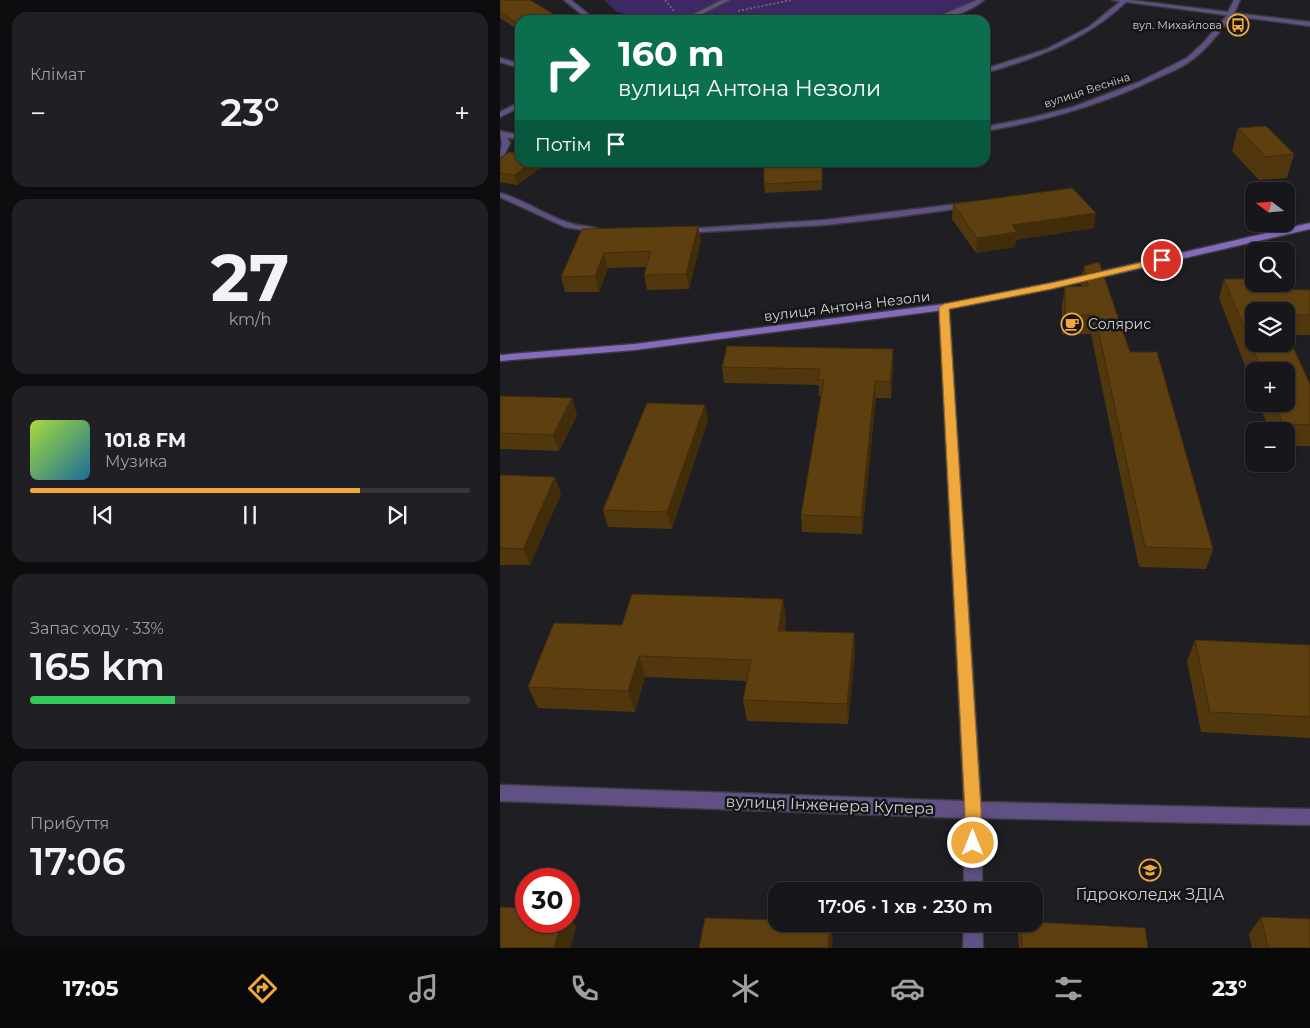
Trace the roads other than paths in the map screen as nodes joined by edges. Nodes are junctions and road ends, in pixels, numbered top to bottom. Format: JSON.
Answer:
{"nodes":[{"id":1,"x":567,"y":0,"type":"edge"},
{"id":2,"x":727,"y":0,"type":"edge"},
{"id":3,"x":980,"y":0,"type":"edge"},
{"id":4,"x":1115,"y":0,"type":"edge"},
{"id":5,"x":1237,"y":0,"type":"edge"},
{"id":6,"x":1124,"y":1,"type":"junction"},
{"id":7,"x":1230,"y":14,"type":"junction"},
{"id":8,"x":586,"y":15,"type":"edge"},
{"id":9,"x":696,"y":15,"type":"edge"},
{"id":10,"x":946,"y":15,"type":"edge"},
{"id":11,"x":1310,"y":24,"type":"edge"},
{"id":12,"x":500,"y":60,"type":"edge"},
{"id":13,"x":515,"y":64,"type":"edge"},
{"id":14,"x":990,"y":69,"type":"edge"},
{"id":15,"x":515,"y":107,"type":"edge"},
{"id":16,"x":500,"y":115,"type":"edge"},
{"id":17,"x":990,"y":128,"type":"edge"},
{"id":18,"x":502,"y":134,"type":"edge"},
{"id":19,"x":515,"y":136,"type":"edge"},
{"id":20,"x":500,"y":155,"type":"edge"},
{"id":21,"x":500,"y":195,"type":"edge"},
{"id":22,"x":971,"y":205,"type":"edge"},
{"id":23,"x":1310,"y":226,"type":"edge"},
{"id":24,"x":606,"y":230,"type":"edge"},
{"id":25,"x":672,"y":231,"type":"edge"},
{"id":26,"x":944,"y":307,"type":"junction"},
{"id":27,"x":500,"y":358,"type":"edge"},
{"id":28,"x":500,"y":793,"type":"edge"},
{"id":29,"x":973,"y":810,"type":"junction"},
{"id":30,"x":1310,"y":817,"type":"edge"},
{"id":31,"x":973,"y":882,"type":"edge"},
{"id":32,"x":973,"y":932,"type":"edge"},
{"id":33,"x":973,"y":948,"type":"edge"}],
"edges":[{"from":1,"to":8,"type":"street"},
{"from":2,"to":9,"type":"street"},
{"from":3,"to":10,"type":"street"},
{"from":4,"to":6,"type":"street"},
{"from":5,"to":7,"type":"street","name":"вулиця Весніна"},
{"from":6,"to":7,"type":"street"},
{"from":6,"to":14,"type":"lane"},
{"from":7,"to":11,"type":"street"},
{"from":7,"to":17,"type":"street","name":"вулиця Весніна"},
{"from":12,"to":13,"type":"lane"},
{"from":15,"to":16,"type":"street"},
{"from":18,"to":19,"type":"street"},
{"from":18,"to":20,"type":"street"},
{"from":21,"to":24,"type":"lane"},
{"from":22,"to":25,"type":"lane"},
{"from":23,"to":26,"type":"main road","name":"вулиця Антона Незоли"},
{"from":26,"to":27,"type":"main road","name":"вулиця Антона Незоли"},
{"from":26,"to":29,"type":"street"},
{"from":28,"to":29,"type":"street","name":"вулиця Інженера Купера"},
{"from":29,"to":30,"type":"street","name":"вулиця Інженера Купера"},
{"from":29,"to":31,"type":"street"},
{"from":32,"to":33,"type":"street"}]}
